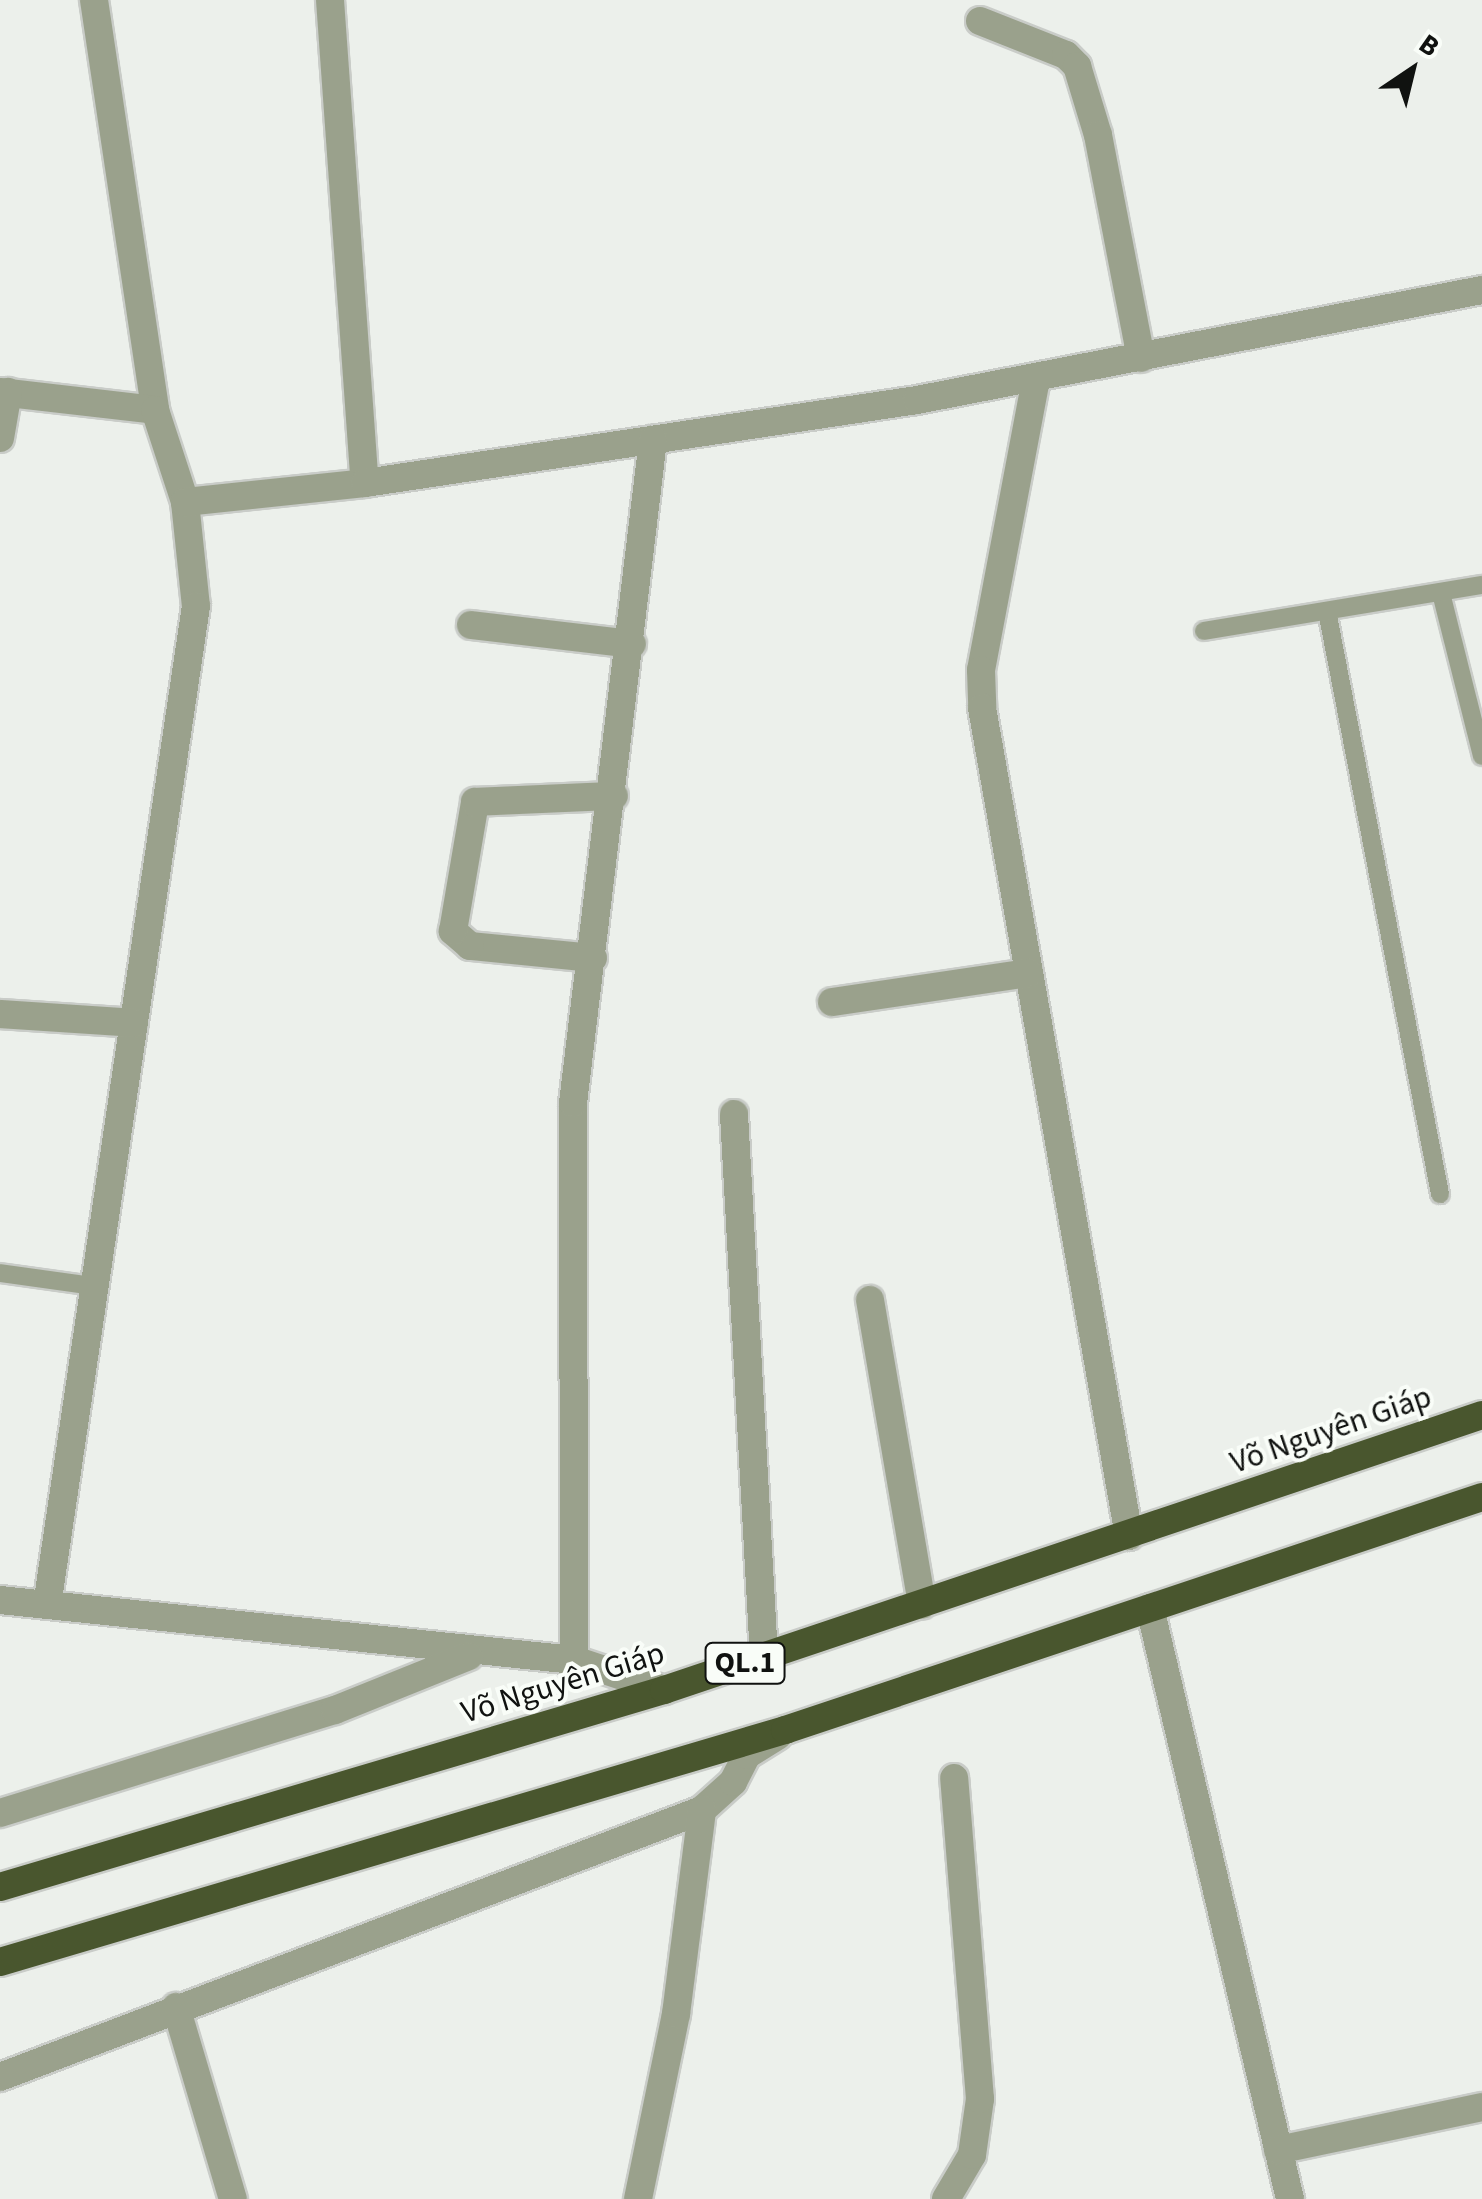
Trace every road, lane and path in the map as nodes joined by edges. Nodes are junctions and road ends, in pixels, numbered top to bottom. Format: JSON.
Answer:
{"nodes":[{"id":1,"x":94,"y":0,"type":"edge"},
{"id":2,"x":330,"y":0,"type":"edge"},
{"id":3,"x":980,"y":21,"type":"dead end"},
{"id":4,"x":1482,"y":290,"type":"edge"},
{"id":5,"x":1141,"y":358,"type":"junction"},
{"id":6,"x":1036,"y":379,"type":"junction"},
{"id":7,"x":4,"y":392,"type":"edge"},
{"id":8,"x":155,"y":410,"type":"junction"},
{"id":9,"x":0,"y":438,"type":"edge"},
{"id":10,"x":653,"y":440,"type":"junction"},
{"id":11,"x":365,"y":483,"type":"junction"},
{"id":12,"x":184,"y":502,"type":"junction"},
{"id":13,"x":1482,"y":586,"type":"edge"},
{"id":14,"x":1441,"y":592,"type":"junction"},
{"id":15,"x":1327,"y":611,"type":"junction"},
{"id":16,"x":471,"y":625,"type":"dead end"},
{"id":17,"x":1204,"y":630,"type":"dead end"},
{"id":18,"x":632,"y":644,"type":"junction"},
{"id":19,"x":1482,"y":756,"type":"edge"},
{"id":20,"x":614,"y":796,"type":"junction"},
{"id":21,"x":593,"y":958,"type":"junction"},
{"id":22,"x":1030,"y":972,"type":"junction"},
{"id":23,"x":832,"y":1002,"type":"dead end"},
{"id":24,"x":0,"y":1014,"type":"edge"},
{"id":25,"x":134,"y":1023,"type":"junction"},
{"id":26,"x":734,"y":1114,"type":"dead end"},
{"id":27,"x":1440,"y":1194,"type":"dead end"},
{"id":28,"x":0,"y":1273,"type":"edge"},
{"id":29,"x":94,"y":1286,"type":"junction"},
{"id":30,"x":870,"y":1300,"type":"dead end"},
{"id":31,"x":1482,"y":1415,"type":"edge"},
{"id":32,"x":1482,"y":1497,"type":"edge"},
{"id":33,"x":1129,"y":1536,"type":"junction"},
{"id":34,"x":0,"y":1600,"type":"edge"},
{"id":35,"x":47,"y":1605,"type":"junction"},
{"id":36,"x":922,"y":1605,"type":"junction"},
{"id":37,"x":1150,"y":1608,"type":"junction"},
{"id":38,"x":475,"y":1653,"type":"junction"},
{"id":39,"x":764,"y":1657,"type":"junction"},
{"id":40,"x":574,"y":1660,"type":"junction"},
{"id":41,"x":664,"y":1690,"type":"junction"},
{"id":42,"x":786,"y":1730,"type":"junction"},
{"id":43,"x":954,"y":1778,"type":"dead end"},
{"id":44,"x":702,"y":1810,"type":"junction"},
{"id":45,"x":0,"y":1812,"type":"edge"},
{"id":46,"x":0,"y":1887,"type":"edge"},
{"id":47,"x":0,"y":1962,"type":"edge"},
{"id":48,"x":176,"y":2007,"type":"junction"},
{"id":49,"x":0,"y":2076,"type":"edge"},
{"id":50,"x":1482,"y":2107,"type":"edge"},
{"id":51,"x":1278,"y":2150,"type":"junction"},
{"id":52,"x":234,"y":2199,"type":"edge"},
{"id":53,"x":638,"y":2199,"type":"edge"},
{"id":54,"x":946,"y":2199,"type":"edge"},
{"id":55,"x":1290,"y":2199,"type":"edge"}],
"edges":[{"from":1,"to":8,"type":"street"},
{"from":2,"to":11,"type":"street"},
{"from":3,"to":5,"type":"street"},
{"from":4,"to":5,"type":"street"},
{"from":5,"to":6,"type":"street"},
{"from":6,"to":10,"type":"street"},
{"from":6,"to":22,"type":"street"},
{"from":7,"to":8,"type":"street"},
{"from":7,"to":9,"type":"street"},
{"from":8,"to":12,"type":"street"},
{"from":10,"to":11,"type":"street"},
{"from":10,"to":18,"type":"street"},
{"from":11,"to":12,"type":"street"},
{"from":12,"to":25,"type":"street"},
{"from":13,"to":14,"type":"lane"},
{"from":14,"to":15,"type":"lane"},
{"from":14,"to":19,"type":"lane"},
{"from":15,"to":17,"type":"lane"},
{"from":15,"to":27,"type":"lane"},
{"from":16,"to":18,"type":"street"},
{"from":18,"to":20,"type":"street"},
{"from":20,"to":21,"type":"street"},
{"from":20,"to":21,"type":"street"},
{"from":21,"to":40,"type":"street"},
{"from":22,"to":23,"type":"street"},
{"from":22,"to":33,"type":"street"},
{"from":24,"to":25,"type":"street"},
{"from":25,"to":29,"type":"street"},
{"from":26,"to":39,"type":"street"},
{"from":28,"to":29,"type":"lane"},
{"from":29,"to":35,"type":"street"},
{"from":30,"to":36,"type":"street"},
{"from":31,"to":33,"type":"highway","name":"Võ Nguyên Giáp","number":"QL.1"},
{"from":32,"to":37,"type":"highway","number":"QL.1"},
{"from":33,"to":36,"type":"highway","name":"Võ Nguyên Giáp","number":"QL.1"},
{"from":34,"to":35,"type":"street"},
{"from":35,"to":38,"type":"street"},
{"from":36,"to":39,"type":"highway","name":"Võ Nguyên Giáp","number":"QL.1"},
{"from":37,"to":42,"type":"highway","number":"QL.1"},
{"from":37,"to":51,"type":"street"},
{"from":38,"to":40,"type":"street"},
{"from":38,"to":45,"type":"street"},
{"from":39,"to":41,"type":"highway","name":"Võ Nguyên Giáp","number":"QL.1"},
{"from":40,"to":41,"type":"street"},
{"from":41,"to":46,"type":"highway","name":"Võ Nguyên Giáp","number":"QL.1"},
{"from":42,"to":44,"type":"street"},
{"from":42,"to":47,"type":"highway","number":"QL.1"},
{"from":43,"to":54,"type":"street"},
{"from":44,"to":48,"type":"street"},
{"from":44,"to":53,"type":"street"},
{"from":48,"to":49,"type":"street"},
{"from":48,"to":52,"type":"street"},
{"from":50,"to":51,"type":"street"},
{"from":51,"to":55,"type":"street"}]}
